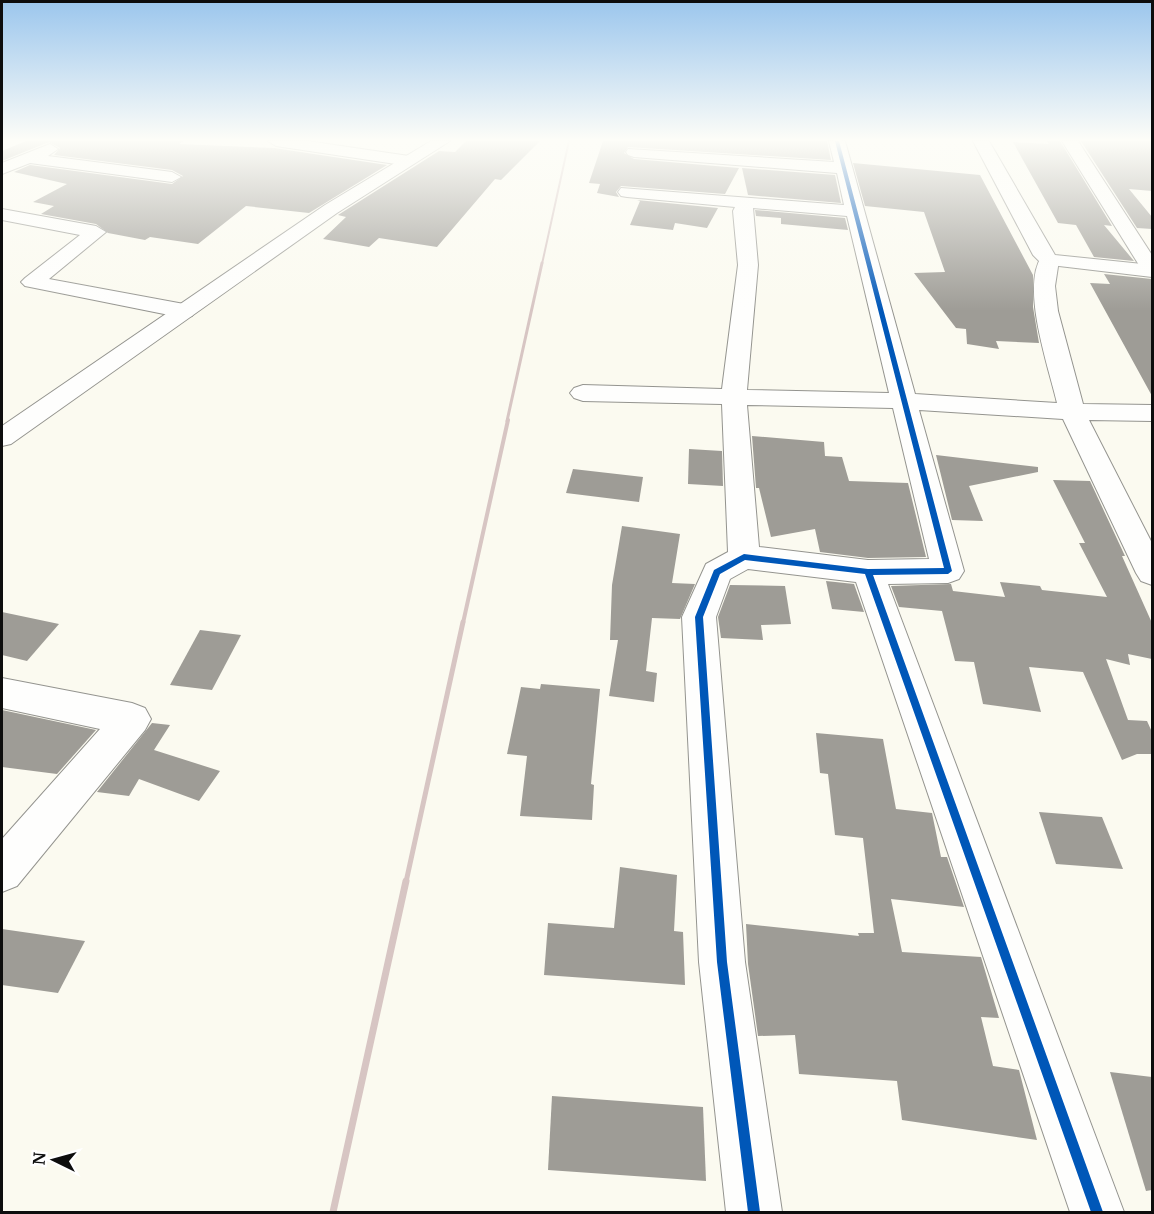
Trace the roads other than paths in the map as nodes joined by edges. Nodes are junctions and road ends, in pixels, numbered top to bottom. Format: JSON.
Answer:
{"nodes":[{"id":1,"x":349,"y":198,"type":"edge"},
{"id":2,"x":688,"y":198,"type":"edge"},
{"id":3,"x":850,"y":198,"type":"edge"},
{"id":4,"x":1012,"y":198,"type":"edge"},
{"id":5,"x":1106,"y":198,"type":"edge"},
{"id":6,"x":746,"y":203,"type":"junction"},
{"id":7,"x":853,"y":211,"type":"junction"},
{"id":8,"x":2,"y":215,"type":"edge"},
{"id":9,"x":1050,"y":260,"type":"junction"},
{"id":10,"x":1152,"y":270,"type":"edge"},
{"id":11,"x":184,"y":311,"type":"junction"},
{"id":12,"x":583,"y":393,"type":"dead end"},
{"id":13,"x":734,"y":396,"type":"junction"},
{"id":14,"x":902,"y":400,"type":"junction"},
{"id":15,"x":1072,"y":412,"type":"junction"},
{"id":16,"x":1152,"y":412,"type":"edge"},
{"id":17,"x":2,"y":438,"type":"edge"},
{"id":18,"x":744,"y":557,"type":"junction"},
{"id":19,"x":868,"y":572,"type":"junction"},
{"id":20,"x":1152,"y":573,"type":"edge"},
{"id":21,"x":2,"y":693,"type":"edge"},
{"id":22,"x":2,"y":871,"type":"edge"},
{"id":23,"x":754,"y":1212,"type":"edge"},
{"id":24,"x":1097,"y":1212,"type":"edge"}],
"edges":[{"from":1,"to":11,"type":"street"},
{"from":2,"to":6,"type":"street"},
{"from":3,"to":7,"type":"street"},
{"from":4,"to":9,"type":"street"},
{"from":5,"to":10,"type":"street"},
{"from":6,"to":7,"type":"street"},
{"from":6,"to":13,"type":"street"},
{"from":7,"to":14,"type":"street"},
{"from":8,"to":11,"type":"street"},
{"from":9,"to":10,"type":"street"},
{"from":9,"to":15,"type":"street"},
{"from":11,"to":17,"type":"street"},
{"from":12,"to":13,"type":"street"},
{"from":13,"to":14,"type":"street"},
{"from":13,"to":18,"type":"street"},
{"from":14,"to":15,"type":"street"},
{"from":14,"to":19,"type":"street"},
{"from":15,"to":16,"type":"street"},
{"from":15,"to":20,"type":"street"},
{"from":18,"to":19,"type":"street"},
{"from":18,"to":23,"type":"street"},
{"from":19,"to":24,"type":"street"},
{"from":21,"to":22,"type":"street"}]}
